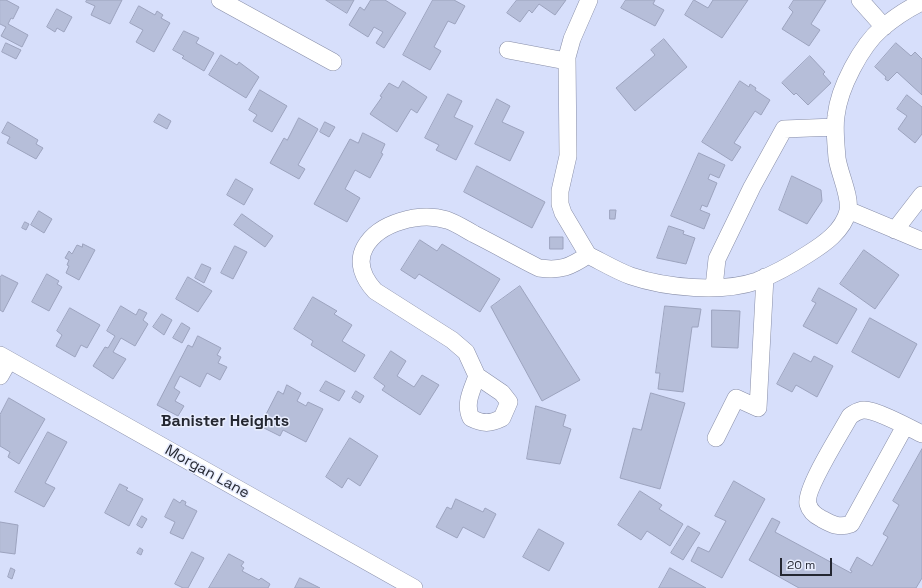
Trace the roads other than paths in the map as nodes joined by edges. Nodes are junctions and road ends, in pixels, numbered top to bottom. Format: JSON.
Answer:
{"nodes":[{"id":1,"x":220,"y":0,"type":"edge"},
{"id":2,"x":589,"y":0,"type":"edge"},
{"id":3,"x":860,"y":0,"type":"edge"},
{"id":4,"x":922,"y":2,"type":"edge"},
{"id":5,"x":884,"y":27,"type":"junction"},
{"id":6,"x":508,"y":50,"type":"dead end"},
{"id":7,"x":566,"y":61,"type":"junction"},
{"id":8,"x":333,"y":62,"type":"dead end"},
{"id":9,"x":836,"y":127,"type":"junction"},
{"id":10,"x":922,"y":195,"type":"edge"},
{"id":11,"x":848,"y":210,"type":"junction"},
{"id":12,"x":895,"y":230,"type":"junction"},
{"id":13,"x":922,"y":241,"type":"edge"},
{"id":14,"x":588,"y":255,"type":"junction"},
{"id":15,"x":765,"y":278,"type":"junction"},
{"id":16,"x":714,"y":287,"type":"junction"},
{"id":17,"x":4,"y":358,"type":"edge"},
{"id":18,"x":0,"y":376,"type":"edge"},
{"id":19,"x":477,"y":376,"type":"dead end"},
{"id":20,"x":905,"y":426,"type":"junction"},
{"id":21,"x":922,"y":434,"type":"edge"},
{"id":22,"x":716,"y":438,"type":"dead end"},
{"id":23,"x":414,"y":588,"type":"edge"}],
"edges":[{"from":1,"to":8,"type":"street"},
{"from":2,"to":7,"type":"street"},
{"from":3,"to":5,"type":"street"},
{"from":4,"to":5,"type":"street"},
{"from":5,"to":9,"type":"street"},
{"from":6,"to":7,"type":"street"},
{"from":7,"to":14,"type":"street"},
{"from":9,"to":11,"type":"street"},
{"from":9,"to":16,"type":"street"},
{"from":10,"to":12,"type":"street"},
{"from":11,"to":12,"type":"street"},
{"from":11,"to":15,"type":"street"},
{"from":12,"to":13,"type":"street"},
{"from":14,"to":16,"type":"street"},
{"from":14,"to":19,"type":"street"},
{"from":15,"to":16,"type":"street"},
{"from":15,"to":22,"type":"street"},
{"from":17,"to":18,"type":"street"},
{"from":17,"to":23,"type":"street","name":"Morgan Lane"},
{"from":20,"to":20,"type":"street"},
{"from":20,"to":21,"type":"street"}]}
